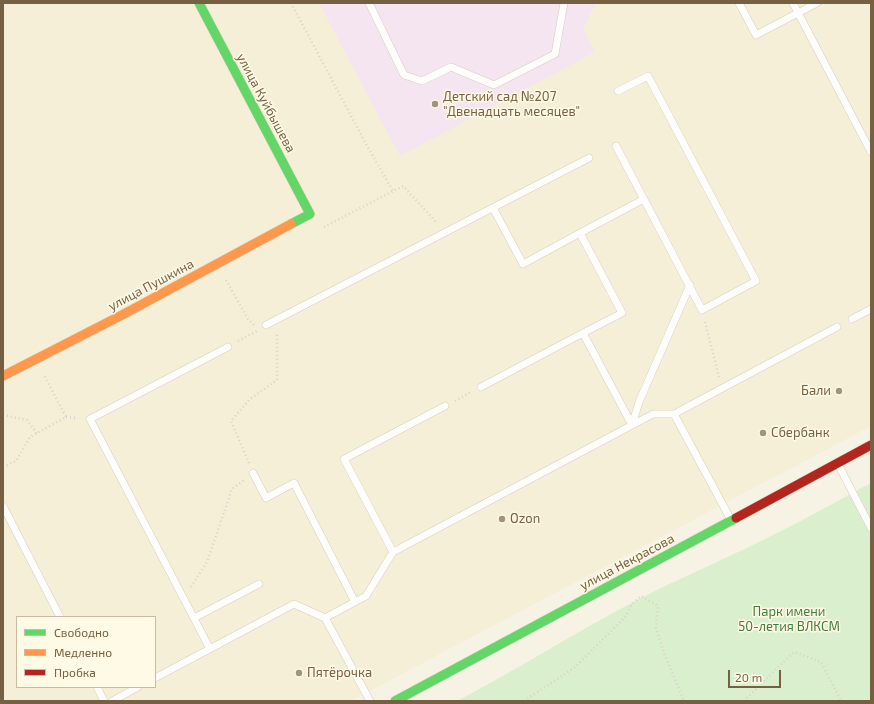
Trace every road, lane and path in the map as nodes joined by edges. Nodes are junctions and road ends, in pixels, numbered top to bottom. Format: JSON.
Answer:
{"nodes":[{"id":1,"x":199,"y":3,"type":"edge"},
{"id":2,"x":292,"y":3,"type":"edge"},
{"id":3,"x":368,"y":3,"type":"edge"},
{"id":4,"x":564,"y":3,"type":"edge"},
{"id":5,"x":739,"y":3,"type":"edge"},
{"id":6,"x":792,"y":3,"type":"edge"},
{"id":7,"x":817,"y":3,"type":"edge"},
{"id":8,"x":798,"y":13,"type":"junction"},
{"id":9,"x":618,"y":91,"type":"dead end"},
{"id":10,"x":616,"y":146,"type":"dead end"},
{"id":11,"x":871,"y":152,"type":"edge"},
{"id":12,"x":589,"y":158,"type":"dead end"},
{"id":13,"x":393,"y":191,"type":"junction"},
{"id":14,"x":644,"y":199,"type":"junction"},
{"id":15,"x":493,"y":208,"type":"junction"},
{"id":16,"x":310,"y":214,"type":"joint"},
{"id":17,"x":319,"y":229,"type":"dead end"},
{"id":18,"x":446,"y":232,"type":"junction"},
{"id":19,"x":580,"y":233,"type":"junction"},
{"id":20,"x":224,"y":276,"type":"dead end"},
{"id":21,"x":690,"y":285,"type":"junction"},
{"id":22,"x":871,"y":309,"type":"edge"},
{"id":23,"x":702,"y":310,"type":"junction"},
{"id":24,"x":852,"y":319,"type":"dead end"},
{"id":25,"x":277,"y":320,"type":"junction"},
{"id":26,"x":266,"y":325,"type":"dead end"},
{"id":27,"x":837,"y":327,"type":"dead end"},
{"id":28,"x":583,"y":333,"type":"junction"},
{"id":29,"x":228,"y":347,"type":"joint"},
{"id":30,"x":47,"y":371,"type":"dead end"},
{"id":31,"x":3,"y":376,"type":"edge"},
{"id":32,"x":481,"y":387,"type":"joint"},
{"id":33,"x":721,"y":389,"type":"junction"},
{"id":34,"x":445,"y":406,"type":"joint"},
{"id":35,"x":674,"y":414,"type":"junction"},
{"id":36,"x":3,"y":415,"type":"edge"},
{"id":37,"x":632,"y":425,"type":"junction"},
{"id":38,"x":37,"y":433,"type":"junction"},
{"id":39,"x":871,"y":445,"type":"edge"},
{"id":40,"x":837,"y":462,"type":"junction"},
{"id":41,"x":3,"y":468,"type":"edge"},
{"id":42,"x":253,"y":473,"type":"junction"},
{"id":43,"x":3,"y":506,"type":"edge"},
{"id":44,"x":871,"y":510,"type":"edge"},
{"id":45,"x":864,"y":514,"type":"junction"},
{"id":46,"x":731,"y":520,"type":"junction"},
{"id":47,"x":871,"y":528,"type":"edge"},
{"id":48,"x":393,"y":552,"type":"junction"},
{"id":49,"x":258,"y":584,"type":"dead end"},
{"id":50,"x":184,"y":598,"type":"junction"},
{"id":51,"x":355,"y":602,"type":"junction"},
{"id":52,"x":59,"y":616,"type":"edge"},
{"id":53,"x":194,"y":618,"type":"junction"},
{"id":54,"x":325,"y":618,"type":"junction"},
{"id":55,"x":210,"y":649,"type":"junction"},
{"id":56,"x":156,"y":677,"type":"edge"},
{"id":57,"x":97,"y":688,"type":"edge"},
{"id":58,"x":136,"y":688,"type":"edge"},
{"id":59,"x":104,"y":701,"type":"edge"},
{"id":60,"x":112,"y":701,"type":"edge"},
{"id":61,"x":370,"y":701,"type":"edge"},
{"id":62,"x":395,"y":701,"type":"edge"},
{"id":63,"x":524,"y":701,"type":"edge"},
{"id":64,"x":684,"y":701,"type":"edge"},
{"id":65,"x":744,"y":701,"type":"edge"},
{"id":66,"x":841,"y":701,"type":"edge"}],
"edges":[{"from":1,"to":16,"type":"street","name":"улица Куйбышева"},
{"from":2,"to":13,"type":"path"},
{"from":3,"to":4,"type":"lane"},
{"from":5,"to":8,"type":"lane"},
{"from":6,"to":8,"type":"lane"},
{"from":7,"to":8,"type":"lane"},
{"from":8,"to":11,"type":"lane"},
{"from":9,"to":23,"type":"lane"},
{"from":10,"to":14,"type":"lane"},
{"from":12,"to":15,"type":"lane"},
{"from":13,"to":17,"type":"path"},
{"from":13,"to":18,"type":"path"},
{"from":14,"to":19,"type":"lane"},
{"from":14,"to":21,"type":"lane"},
{"from":15,"to":18,"type":"lane"},
{"from":15,"to":19,"type":"lane"},
{"from":16,"to":31,"type":"street","name":"улица Пушкина"},
{"from":18,"to":25,"type":"lane"},
{"from":19,"to":28,"type":"lane"},
{"from":20,"to":29,"type":"path"},
{"from":21,"to":23,"type":"lane"},
{"from":21,"to":37,"type":"lane"},
{"from":22,"to":24,"type":"lane"},
{"from":23,"to":33,"type":"path"},
{"from":25,"to":26,"type":"lane"},
{"from":25,"to":42,"type":"path"},
{"from":27,"to":33,"type":"lane"},
{"from":28,"to":32,"type":"lane"},
{"from":28,"to":37,"type":"lane"},
{"from":29,"to":50,"type":"lane"},
{"from":30,"to":38,"type":"path"},
{"from":32,"to":34,"type":"path"},
{"from":33,"to":35,"type":"lane"},
{"from":34,"to":48,"type":"lane"},
{"from":35,"to":37,"type":"lane"},
{"from":35,"to":46,"type":"lane"},
{"from":36,"to":38,"type":"path"},
{"from":37,"to":48,"type":"lane"},
{"from":38,"to":41,"type":"path"},
{"from":39,"to":40,"type":"street","name":"улица Некрасова"},
{"from":40,"to":45,"type":"lane"},
{"from":40,"to":46,"type":"street","name":"улица Некрасова"},
{"from":42,"to":50,"type":"path"},
{"from":42,"to":51,"type":"lane"},
{"from":43,"to":52,"type":"lane"},
{"from":44,"to":45,"type":"lane"},
{"from":45,"to":47,"type":"lane"},
{"from":46,"to":62,"type":"street","name":"улица Некрасова"},
{"from":48,"to":51,"type":"lane"},
{"from":49,"to":53,"type":"lane"},
{"from":50,"to":53,"type":"lane"},
{"from":51,"to":54,"type":"lane"},
{"from":53,"to":55,"type":"lane"},
{"from":54,"to":55,"type":"lane"},
{"from":54,"to":61,"type":"lane"},
{"from":55,"to":56,"type":"lane"},
{"from":57,"to":59,"type":"lane"},
{"from":58,"to":60,"type":"lane"},
{"from":63,"to":64,"type":"path"},
{"from":65,"to":66,"type":"path"}]}
